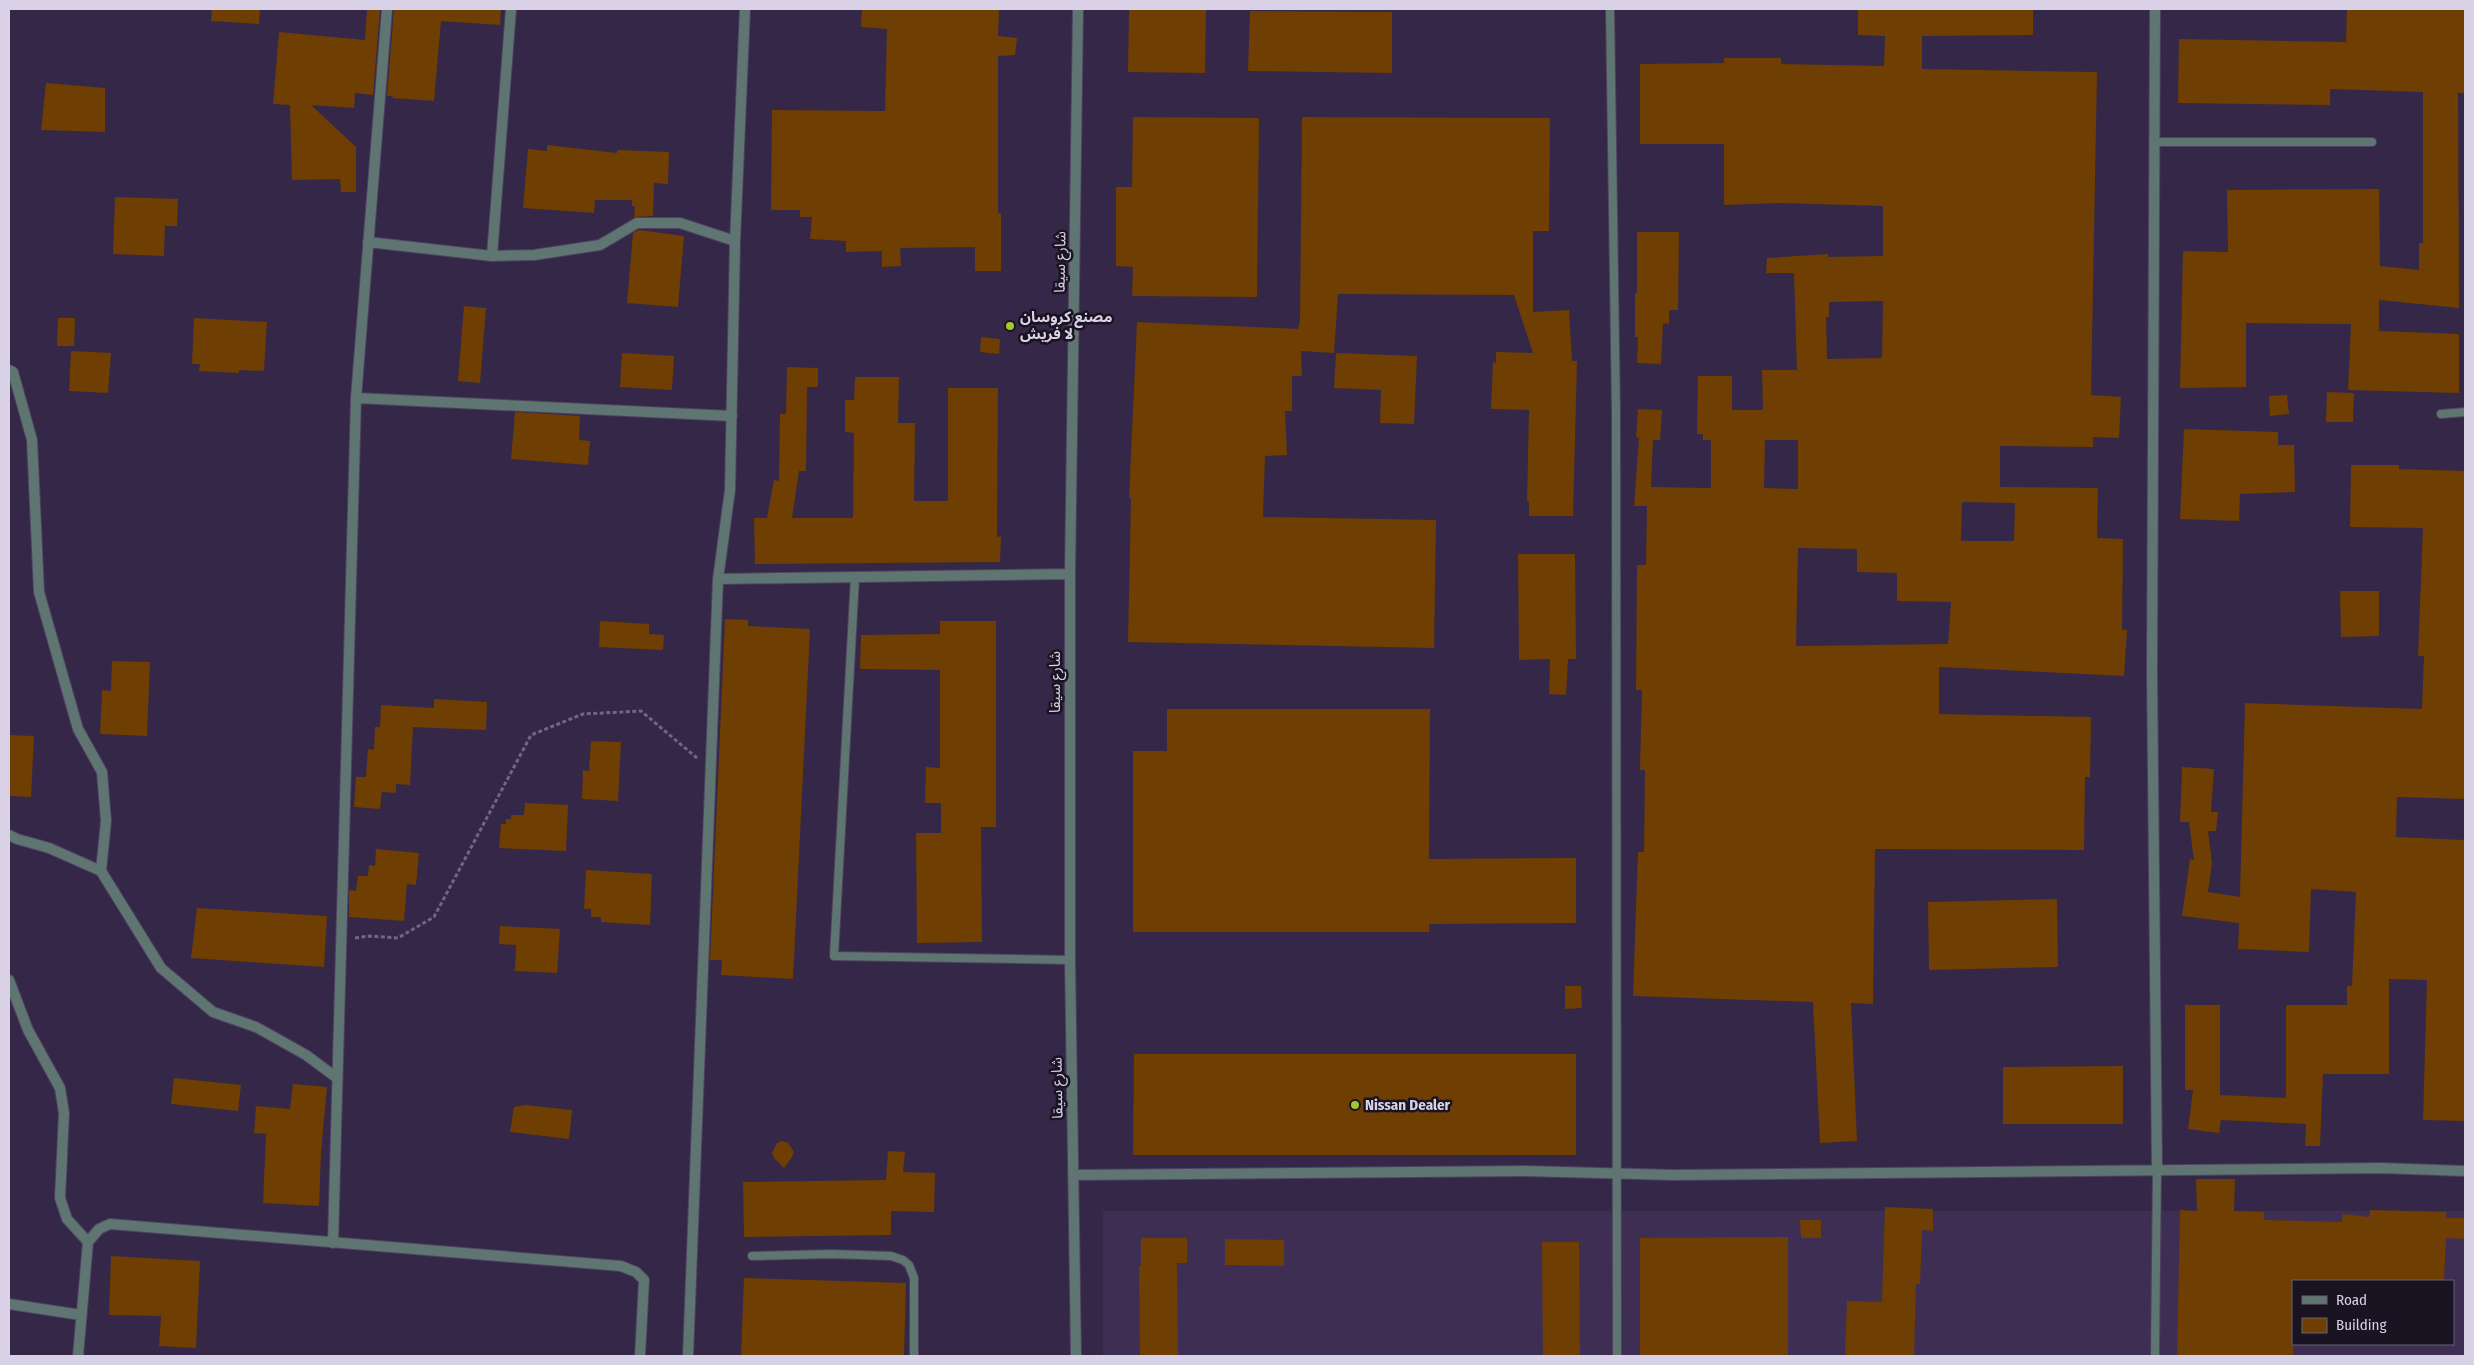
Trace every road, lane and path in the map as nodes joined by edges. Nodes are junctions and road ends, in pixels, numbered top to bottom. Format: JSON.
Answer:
{"nodes":[{"id":1,"x":387,"y":9,"type":"edge"},
{"id":2,"x":511,"y":9,"type":"edge"},
{"id":3,"x":745,"y":9,"type":"edge"},
{"id":4,"x":1078,"y":9,"type":"edge"},
{"id":5,"x":1610,"y":9,"type":"edge"},
{"id":6,"x":2155,"y":9,"type":"edge"},
{"id":7,"x":2155,"y":142,"type":"junction"},
{"id":8,"x":2372,"y":142,"type":"dead end"},
{"id":9,"x":735,"y":241,"type":"junction"},
{"id":10,"x":368,"y":242,"type":"junction"},
{"id":11,"x":492,"y":256,"type":"junction"},
{"id":12,"x":9,"y":370,"type":"edge"},
{"id":13,"x":356,"y":398,"type":"junction"},
{"id":14,"x":2465,"y":412,"type":"edge"},
{"id":15,"x":2441,"y":414,"type":"dead end"},
{"id":16,"x":732,"y":416,"type":"junction"},
{"id":17,"x":1070,"y":574,"type":"junction"},
{"id":18,"x":856,"y":577,"type":"junction"},
{"id":19,"x":718,"y":579,"type":"junction"},
{"id":20,"x":711,"y":770,"type":"junction"},
{"id":21,"x":9,"y":835,"type":"edge"},
{"id":22,"x":101,"y":871,"type":"junction"},
{"id":23,"x":341,"y":940,"type":"junction"},
{"id":24,"x":1070,"y":960,"type":"junction"},
{"id":25,"x":10,"y":988,"type":"edge"},
{"id":26,"x":337,"y":1078,"type":"junction"},
{"id":27,"x":2157,"y":1169,"type":"junction"},
{"id":28,"x":2465,"y":1172,"type":"edge"},
{"id":29,"x":1616,"y":1173,"type":"junction"},
{"id":30,"x":1073,"y":1175,"type":"junction"},
{"id":31,"x":88,"y":1242,"type":"junction"},
{"id":32,"x":333,"y":1243,"type":"junction"},
{"id":33,"x":752,"y":1256,"type":"dead end"},
{"id":34,"x":9,"y":1304,"type":"edge"},
{"id":35,"x":81,"y":1315,"type":"junction"},
{"id":36,"x":78,"y":1356,"type":"edge"},
{"id":37,"x":640,"y":1356,"type":"edge"},
{"id":38,"x":688,"y":1356,"type":"edge"},
{"id":39,"x":914,"y":1356,"type":"edge"},
{"id":40,"x":1076,"y":1356,"type":"edge"},
{"id":41,"x":1617,"y":1356,"type":"edge"},
{"id":42,"x":2155,"y":1356,"type":"edge"}],
"edges":[{"from":1,"to":10,"type":"street"},
{"from":2,"to":11,"type":"street"},
{"from":3,"to":9,"type":"street"},
{"from":4,"to":17,"type":"street","name":"شارع سيقا"},
{"from":5,"to":29,"type":"lane"},
{"from":6,"to":7,"type":"street"},
{"from":7,"to":8,"type":"lane"},
{"from":7,"to":27,"type":"street"},
{"from":9,"to":11,"type":"street"},
{"from":9,"to":16,"type":"street"},
{"from":10,"to":11,"type":"street"},
{"from":10,"to":13,"type":"street"},
{"from":12,"to":22,"type":"street"},
{"from":13,"to":16,"type":"street"},
{"from":13,"to":23,"type":"street"},
{"from":14,"to":15,"type":"lane"},
{"from":16,"to":19,"type":"street"},
{"from":17,"to":18,"type":"street"},
{"from":17,"to":24,"type":"street","name":"شارع سيقا"},
{"from":18,"to":19,"type":"street"},
{"from":18,"to":24,"type":"lane"},
{"from":19,"to":20,"type":"street"},
{"from":20,"to":23,"type":"path"},
{"from":20,"to":38,"type":"street"},
{"from":21,"to":22,"type":"street"},
{"from":22,"to":26,"type":"street"},
{"from":23,"to":26,"type":"street"},
{"from":24,"to":30,"type":"street","name":"شارع سيقا"},
{"from":25,"to":31,"type":"street"},
{"from":26,"to":32,"type":"street"},
{"from":27,"to":28,"type":"street"},
{"from":27,"to":29,"type":"street"},
{"from":27,"to":42,"type":"lane"},
{"from":29,"to":30,"type":"street"},
{"from":29,"to":41,"type":"lane"},
{"from":30,"to":40,"type":"street","name":"شارع سيقا"},
{"from":31,"to":32,"type":"street"},
{"from":31,"to":35,"type":"street"},
{"from":32,"to":37,"type":"street"},
{"from":33,"to":39,"type":"lane"},
{"from":34,"to":35,"type":"street"},
{"from":35,"to":36,"type":"street"}]}
